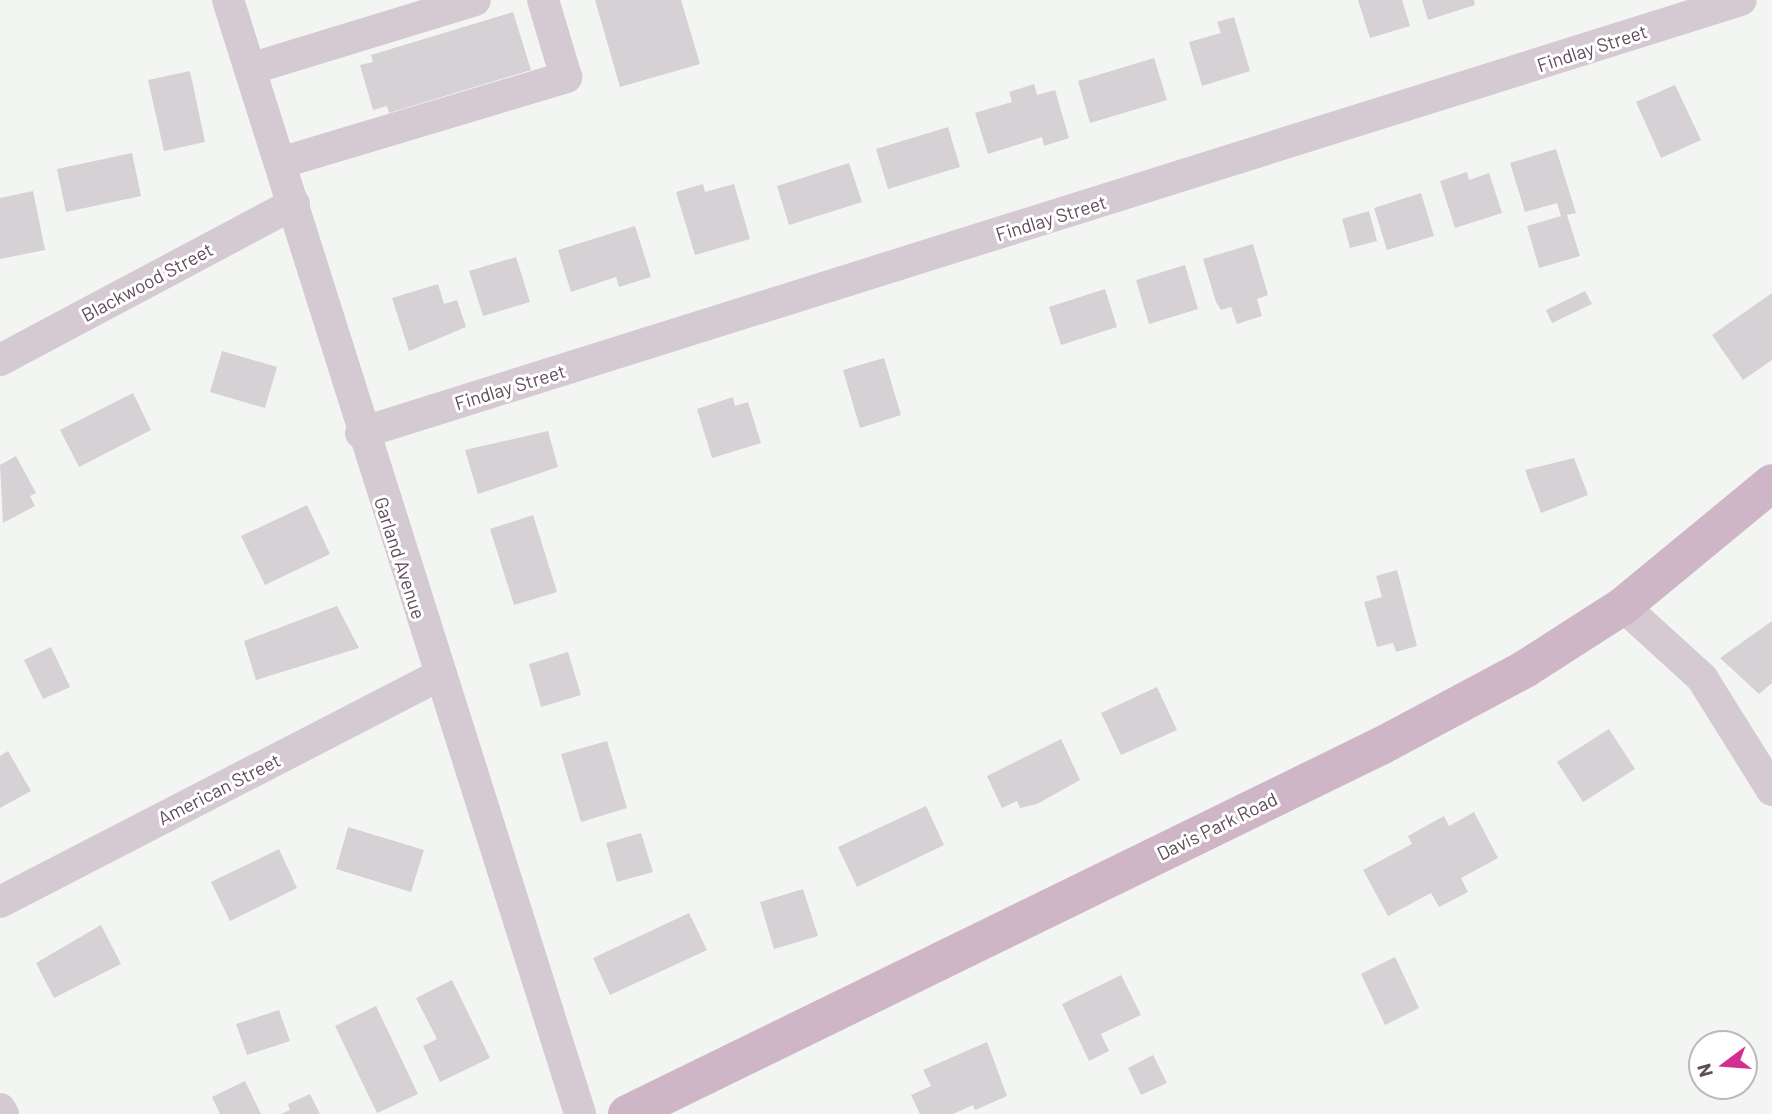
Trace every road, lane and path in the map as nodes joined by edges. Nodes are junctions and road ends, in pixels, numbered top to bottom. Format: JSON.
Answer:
{"nodes":[{"id":1,"x":228,"y":0,"type":"edge"},
{"id":2,"x":475,"y":0,"type":"edge"},
{"id":3,"x":543,"y":0,"type":"edge"},
{"id":4,"x":1741,"y":0,"type":"edge"},
{"id":5,"x":250,"y":69,"type":"junction"},
{"id":6,"x":280,"y":163,"type":"junction"},
{"id":7,"x":293,"y":204,"type":"junction"},
{"id":8,"x":0,"y":360,"type":"edge"},
{"id":9,"x":361,"y":433,"type":"junction"},
{"id":10,"x":1772,"y":483,"type":"edge"},
{"id":11,"x":1623,"y":606,"type":"junction"},
{"id":12,"x":438,"y":676,"type":"junction"},
{"id":13,"x":1772,"y":790,"type":"edge"},
{"id":14,"x":0,"y":902,"type":"edge"},
{"id":15,"x":0,"y":1109,"type":"edge"},
{"id":16,"x":3,"y":1114,"type":"edge"},
{"id":17,"x":580,"y":1114,"type":"edge"},
{"id":18,"x":627,"y":1114,"type":"edge"}],
"edges":[{"from":1,"to":5,"type":"street","name":"Garland Avenue"},
{"from":2,"to":5,"type":"street"},
{"from":3,"to":6,"type":"street"},
{"from":4,"to":9,"type":"street","name":"Findlay Street"},
{"from":5,"to":6,"type":"street","name":"Garland Avenue"},
{"from":6,"to":7,"type":"street","name":"Garland Avenue"},
{"from":7,"to":8,"type":"street","name":"Blackwood Street"},
{"from":7,"to":9,"type":"street","name":"Garland Avenue"},
{"from":9,"to":12,"type":"street","name":"Garland Avenue"},
{"from":10,"to":11,"type":"main road","name":"Davis Park Road"},
{"from":11,"to":13,"type":"street"},
{"from":11,"to":18,"type":"main road","name":"Davis Park Road"},
{"from":12,"to":14,"type":"street","name":"American Street"},
{"from":12,"to":17,"type":"street","name":"Garland Avenue"},
{"from":15,"to":16,"type":"street"}]}
